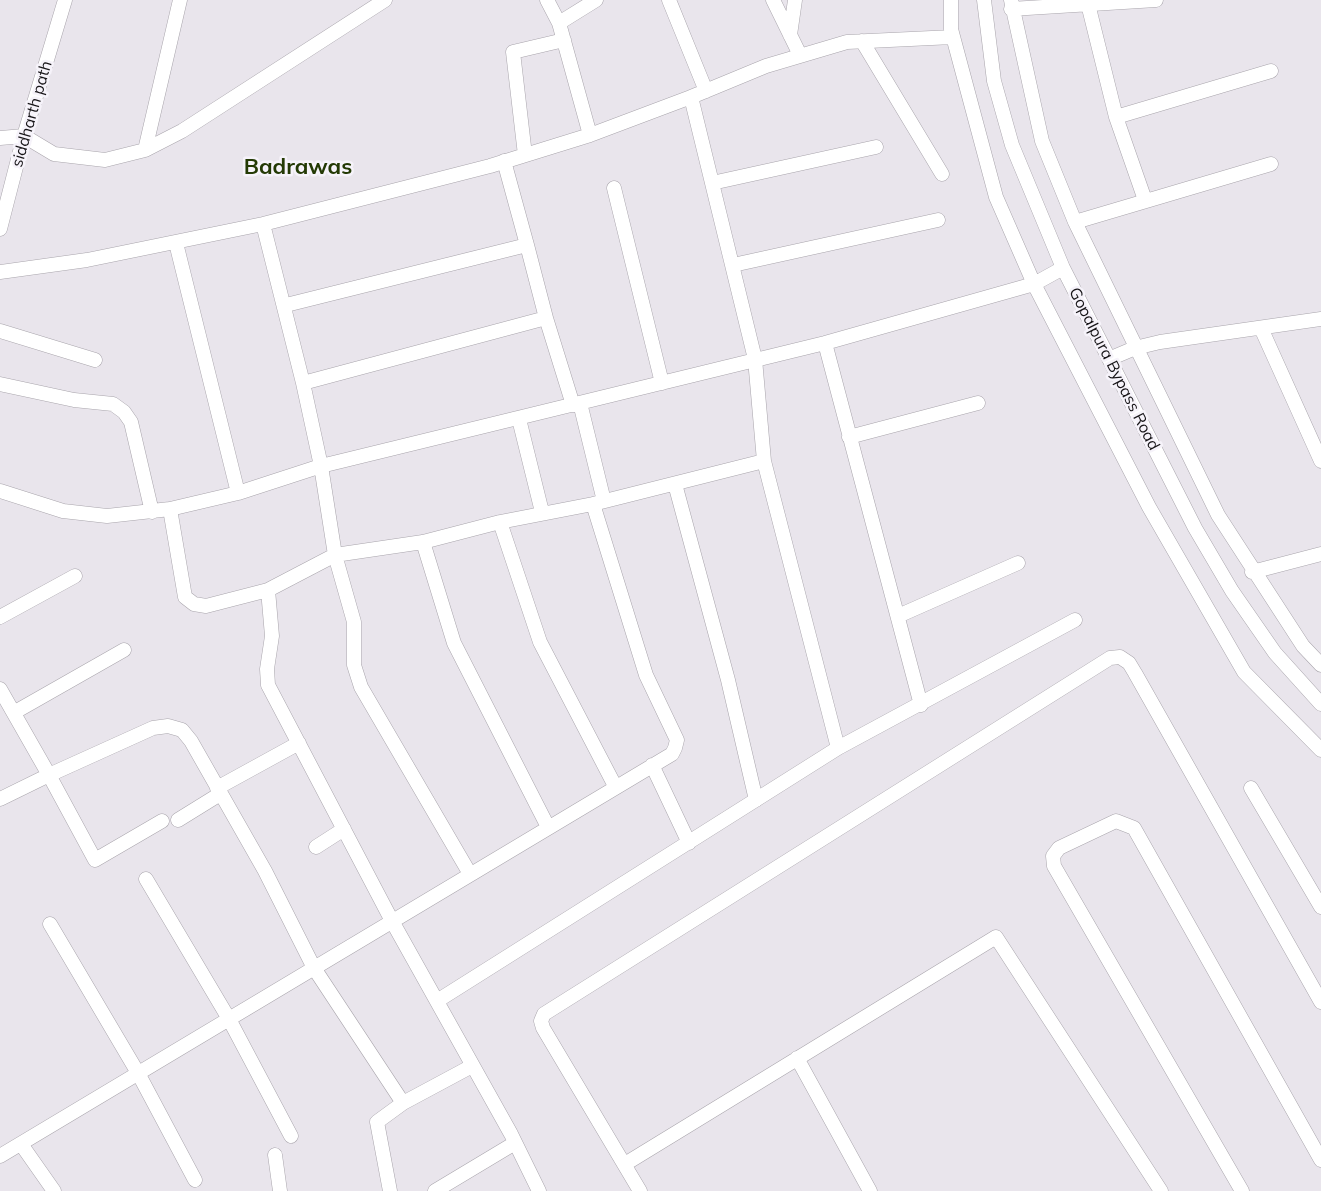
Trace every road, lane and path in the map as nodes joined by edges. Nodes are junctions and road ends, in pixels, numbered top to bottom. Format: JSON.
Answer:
{"nodes":[{"id":1,"x":66,"y":0,"type":"edge"},
{"id":2,"x":180,"y":0,"type":"edge"},
{"id":3,"x":385,"y":0,"type":"edge"},
{"id":4,"x":547,"y":0,"type":"edge"},
{"id":5,"x":596,"y":0,"type":"edge"},
{"id":6,"x":669,"y":0,"type":"edge"},
{"id":7,"x":773,"y":0,"type":"edge"},
{"id":8,"x":795,"y":0,"type":"edge"},
{"id":9,"x":951,"y":0,"type":"edge"},
{"id":10,"x":984,"y":0,"type":"edge"},
{"id":11,"x":1156,"y":0,"type":"edge"},
{"id":12,"x":1132,"y":1,"type":"edge"},
{"id":13,"x":1011,"y":4,"type":"edge"},
{"id":14,"x":1088,"y":4,"type":"junction"},
{"id":15,"x":559,"y":23,"type":"junction"},
{"id":16,"x":790,"y":35,"type":"junction"},
{"id":17,"x":953,"y":37,"type":"junction"},
{"id":18,"x":564,"y":40,"type":"junction"},
{"id":19,"x":862,"y":41,"type":"junction"},
{"id":20,"x":800,"y":55,"type":"junction"},
{"id":21,"x":1271,"y":71,"type":"dead end"},
{"id":22,"x":706,"y":91,"type":"junction"},
{"id":23,"x":691,"y":97,"type":"junction"},
{"id":24,"x":1116,"y":117,"type":"junction"},
{"id":25,"x":590,"y":135,"type":"junction"},
{"id":26,"x":24,"y":136,"type":"junction"},
{"id":27,"x":0,"y":138,"type":"edge"},
{"id":28,"x":876,"y":147,"type":"dead end"},
{"id":29,"x":145,"y":150,"type":"junction"},
{"id":30,"x":525,"y":154,"type":"junction"},
{"id":31,"x":504,"y":161,"type":"junction"},
{"id":32,"x":1271,"y":164,"type":"dead end"},
{"id":33,"x":942,"y":174,"type":"dead end"},
{"id":34,"x":711,"y":183,"type":"junction"},
{"id":35,"x":614,"y":188,"type":"dead end"},
{"id":36,"x":1146,"y":200,"type":"junction"},
{"id":37,"x":938,"y":220,"type":"dead end"},
{"id":38,"x":1075,"y":222,"type":"junction"},
{"id":39,"x":263,"y":224,"type":"junction"},
{"id":40,"x":0,"y":229,"type":"edge"},
{"id":41,"x":176,"y":243,"type":"junction"},
{"id":42,"x":527,"y":245,"type":"junction"},
{"id":43,"x":733,"y":265,"type":"junction"},
{"id":44,"x":1063,"y":268,"type":"junction"},
{"id":45,"x":0,"y":272,"type":"edge"},
{"id":46,"x":1034,"y":284,"type":"junction"},
{"id":47,"x":286,"y":305,"type":"junction"},
{"id":48,"x":546,"y":318,"type":"junction"},
{"id":49,"x":1321,"y":319,"type":"edge"},
{"id":50,"x":1261,"y":328,"type":"junction"},
{"id":51,"x":0,"y":332,"type":"edge"},
{"id":52,"x":825,"y":343,"type":"junction"},
{"id":53,"x":1135,"y":348,"type":"junction"},
{"id":54,"x":755,"y":359,"type":"junction"},
{"id":55,"x":1109,"y":359,"type":"junction"},
{"id":56,"x":95,"y":360,"type":"dead end"},
{"id":57,"x":303,"y":383,"type":"junction"},
{"id":58,"x":662,"y":383,"type":"junction"},
{"id":59,"x":0,"y":384,"type":"edge"},
{"id":60,"x":978,"y":403,"type":"dead end"},
{"id":61,"x":576,"y":404,"type":"junction"},
{"id":62,"x":519,"y":419,"type":"junction"},
{"id":63,"x":1315,"y":431,"type":"edge"},
{"id":64,"x":849,"y":437,"type":"junction"},
{"id":65,"x":764,"y":461,"type":"junction"},
{"id":66,"x":1321,"y":461,"type":"edge"},
{"id":67,"x":321,"y":466,"type":"junction"},
{"id":68,"x":675,"y":484,"type":"junction"},
{"id":69,"x":0,"y":491,"type":"edge"},
{"id":70,"x":238,"y":493,"type":"junction"},
{"id":71,"x":599,"y":502,"type":"junction"},
{"id":72,"x":170,"y":509,"type":"junction"},
{"id":73,"x":152,"y":512,"type":"junction"},
{"id":74,"x":542,"y":513,"type":"junction"},
{"id":75,"x":500,"y":522,"type":"junction"},
{"id":76,"x":423,"y":542,"type":"junction"},
{"id":77,"x":1321,"y":554,"type":"edge"},
{"id":78,"x":335,"y":555,"type":"junction"},
{"id":79,"x":1018,"y":563,"type":"dead end"},
{"id":80,"x":1252,"y":572,"type":"junction"},
{"id":81,"x":75,"y":576,"type":"dead end"},
{"id":82,"x":268,"y":590,"type":"junction"},
{"id":83,"x":898,"y":616,"type":"junction"},
{"id":84,"x":0,"y":617,"type":"edge"},
{"id":85,"x":1075,"y":621,"type":"dead end"},
{"id":86,"x":124,"y":650,"type":"dead end"},
{"id":87,"x":1321,"y":665,"type":"edge"},
{"id":88,"x":0,"y":689,"type":"edge"},
{"id":89,"x":1321,"y":704,"type":"edge"},
{"id":90,"x":921,"y":705,"type":"junction"},
{"id":91,"x":15,"y":712,"type":"junction"},
{"id":92,"x":299,"y":743,"type":"junction"},
{"id":93,"x":838,"y":748,"type":"junction"},
{"id":94,"x":1321,"y":750,"type":"edge"},
{"id":95,"x":652,"y":765,"type":"junction"},
{"id":96,"x":49,"y":775,"type":"junction"},
{"id":97,"x":615,"y":786,"type":"junction"},
{"id":98,"x":1251,"y":788,"type":"dead end"},
{"id":99,"x":219,"y":791,"type":"junction"},
{"id":100,"x":0,"y":799,"type":"edge"},
{"id":101,"x":756,"y":800,"type":"junction"},
{"id":102,"x":178,"y":820,"type":"dead end"},
{"id":103,"x":162,"y":821,"type":"dead end"},
{"id":104,"x":548,"y":827,"type":"junction"},
{"id":105,"x":344,"y":829,"type":"junction"},
{"id":106,"x":689,"y":843,"type":"junction"},
{"id":107,"x":316,"y":847,"type":"dead end"},
{"id":108,"x":470,"y":874,"type":"junction"},
{"id":109,"x":146,"y":879,"type":"dead end"},
{"id":110,"x":1320,"y":901,"type":"edge"},
{"id":111,"x":392,"y":921,"type":"junction"},
{"id":112,"x":50,"y":924,"type":"dead end"},
{"id":113,"x":314,"y":968,"type":"junction"},
{"id":114,"x":437,"y":1001,"type":"junction"},
{"id":115,"x":1321,"y":1002,"type":"edge"},
{"id":116,"x":229,"y":1019,"type":"junction"},
{"id":117,"x":797,"y":1058,"type":"junction"},
{"id":118,"x":472,"y":1066,"type":"junction"},
{"id":119,"x":138,"y":1073,"type":"junction"},
{"id":120,"x":403,"y":1103,"type":"junction"},
{"id":121,"x":291,"y":1136,"type":"dead end"},
{"id":122,"x":516,"y":1143,"type":"junction"},
{"id":123,"x":21,"y":1144,"type":"junction"},
{"id":124,"x":274,"y":1155,"type":"dead end"},
{"id":125,"x":0,"y":1156,"type":"edge"},
{"id":126,"x":1321,"y":1160,"type":"edge"},
{"id":127,"x":625,"y":1164,"type":"junction"},
{"id":128,"x":195,"y":1180,"type":"dead end"},
{"id":129,"x":54,"y":1191,"type":"edge"},
{"id":130,"x":280,"y":1191,"type":"edge"},
{"id":131,"x":390,"y":1191,"type":"edge"},
{"id":132,"x":435,"y":1191,"type":"edge"},
{"id":133,"x":539,"y":1191,"type":"edge"},
{"id":134,"x":640,"y":1191,"type":"edge"},
{"id":135,"x":870,"y":1191,"type":"edge"},
{"id":136,"x":1161,"y":1191,"type":"edge"},
{"id":137,"x":1242,"y":1191,"type":"edge"}],
"edges":[{"from":1,"to":26,"type":"street","name":"siddharth path"},
{"from":2,"to":29,"type":"street"},
{"from":3,"to":29,"type":"street"},
{"from":4,"to":15,"type":"street"},
{"from":5,"to":15,"type":"street"},
{"from":6,"to":22,"type":"street"},
{"from":7,"to":16,"type":"street"},
{"from":8,"to":16,"type":"street"},
{"from":9,"to":17,"type":"street"},
{"from":10,"to":44,"type":"street","name":"Gopalpura Bypass Road"},
{"from":11,"to":12,"type":"street"},
{"from":12,"to":14,"type":"street"},
{"from":13,"to":14,"type":"street"},
{"from":13,"to":38,"type":"street","name":"Gopalpura Bypass Road"},
{"from":14,"to":24,"type":"street"},
{"from":15,"to":18,"type":"street"},
{"from":16,"to":20,"type":"street"},
{"from":17,"to":19,"type":"street"},
{"from":17,"to":46,"type":"street"},
{"from":18,"to":25,"type":"street"},
{"from":18,"to":30,"type":"street"},
{"from":19,"to":20,"type":"street"},
{"from":19,"to":33,"type":"street"},
{"from":20,"to":22,"type":"street"},
{"from":21,"to":24,"type":"street"},
{"from":22,"to":23,"type":"street"},
{"from":23,"to":25,"type":"street"},
{"from":23,"to":34,"type":"street"},
{"from":24,"to":36,"type":"street"},
{"from":25,"to":30,"type":"street"},
{"from":26,"to":27,"type":"street"},
{"from":26,"to":29,"type":"street"},
{"from":26,"to":40,"type":"street","name":"siddharth path"},
{"from":28,"to":34,"type":"street"},
{"from":30,"to":31,"type":"street"},
{"from":31,"to":39,"type":"street"},
{"from":31,"to":42,"type":"street"},
{"from":32,"to":36,"type":"street"},
{"from":34,"to":43,"type":"street"},
{"from":35,"to":58,"type":"street"},
{"from":36,"to":38,"type":"street"},
{"from":37,"to":43,"type":"street"},
{"from":38,"to":53,"type":"street","name":"Gopalpura Bypass Road"},
{"from":39,"to":41,"type":"street"},
{"from":39,"to":47,"type":"street"},
{"from":41,"to":45,"type":"street"},
{"from":41,"to":70,"type":"street"},
{"from":42,"to":47,"type":"street"},
{"from":42,"to":48,"type":"street"},
{"from":43,"to":54,"type":"street"},
{"from":44,"to":46,"type":"street"},
{"from":44,"to":55,"type":"street","name":"Gopalpura Bypass Road"},
{"from":46,"to":52,"type":"street"},
{"from":46,"to":94,"type":"street"},
{"from":47,"to":57,"type":"street"},
{"from":48,"to":57,"type":"street"},
{"from":48,"to":61,"type":"street"},
{"from":49,"to":50,"type":"street"},
{"from":50,"to":53,"type":"street"},
{"from":50,"to":63,"type":"street"},
{"from":51,"to":56,"type":"street"},
{"from":52,"to":54,"type":"street"},
{"from":52,"to":64,"type":"street"},
{"from":53,"to":55,"type":"street"},
{"from":53,"to":80,"type":"street","name":"Gopalpura Bypass Road"},
{"from":54,"to":58,"type":"street"},
{"from":54,"to":65,"type":"street"},
{"from":55,"to":89,"type":"street","name":"Gopalpura Bypass Road"},
{"from":57,"to":67,"type":"street"},
{"from":58,"to":61,"type":"street"},
{"from":59,"to":73,"type":"street"},
{"from":60,"to":64,"type":"street"},
{"from":61,"to":62,"type":"street"},
{"from":61,"to":71,"type":"street"},
{"from":62,"to":67,"type":"street"},
{"from":62,"to":74,"type":"street"},
{"from":63,"to":66,"type":"street"},
{"from":64,"to":83,"type":"street"},
{"from":65,"to":68,"type":"street"},
{"from":65,"to":93,"type":"street"},
{"from":67,"to":70,"type":"street"},
{"from":67,"to":78,"type":"street"},
{"from":68,"to":71,"type":"street"},
{"from":68,"to":101,"type":"street"},
{"from":69,"to":73,"type":"street"},
{"from":70,"to":72,"type":"street"},
{"from":71,"to":74,"type":"street"},
{"from":71,"to":95,"type":"street"},
{"from":72,"to":73,"type":"street"},
{"from":72,"to":82,"type":"street"},
{"from":74,"to":75,"type":"street"},
{"from":75,"to":76,"type":"street"},
{"from":75,"to":97,"type":"street"},
{"from":76,"to":78,"type":"street"},
{"from":76,"to":104,"type":"street"},
{"from":77,"to":80,"type":"street"},
{"from":78,"to":82,"type":"street"},
{"from":78,"to":108,"type":"street"},
{"from":79,"to":83,"type":"street"},
{"from":80,"to":87,"type":"street","name":"Gopalpura Bypass Road"},
{"from":81,"to":84,"type":"street"},
{"from":82,"to":92,"type":"street"},
{"from":83,"to":90,"type":"street"},
{"from":85,"to":90,"type":"street"},
{"from":86,"to":91,"type":"street"},
{"from":88,"to":91,"type":"street"},
{"from":90,"to":93,"type":"street"},
{"from":91,"to":96,"type":"street"},
{"from":92,"to":99,"type":"street"},
{"from":92,"to":105,"type":"street"},
{"from":93,"to":101,"type":"street"},
{"from":95,"to":97,"type":"street"},
{"from":95,"to":106,"type":"street"},
{"from":96,"to":99,"type":"street"},
{"from":96,"to":100,"type":"street"},
{"from":96,"to":103,"type":"street"},
{"from":97,"to":104,"type":"street"},
{"from":98,"to":110,"type":"street"},
{"from":99,"to":102,"type":"street"},
{"from":99,"to":113,"type":"street"},
{"from":101,"to":106,"type":"street"},
{"from":104,"to":108,"type":"street"},
{"from":105,"to":107,"type":"street"},
{"from":105,"to":111,"type":"street"},
{"from":106,"to":114,"type":"street"},
{"from":108,"to":111,"type":"street"},
{"from":109,"to":116,"type":"street"},
{"from":111,"to":113,"type":"street"},
{"from":111,"to":114,"type":"street"},
{"from":112,"to":119,"type":"street"},
{"from":113,"to":116,"type":"street"},
{"from":113,"to":120,"type":"street"},
{"from":114,"to":118,"type":"street"},
{"from":115,"to":127,"type":"street"},
{"from":116,"to":119,"type":"street"},
{"from":116,"to":121,"type":"street"},
{"from":117,"to":127,"type":"street"},
{"from":117,"to":135,"type":"street"},
{"from":117,"to":136,"type":"street"},
{"from":118,"to":120,"type":"street"},
{"from":118,"to":122,"type":"street"},
{"from":119,"to":123,"type":"street"},
{"from":119,"to":128,"type":"street"},
{"from":120,"to":131,"type":"street"},
{"from":122,"to":132,"type":"street"},
{"from":122,"to":133,"type":"street"},
{"from":123,"to":125,"type":"street"},
{"from":123,"to":129,"type":"street"},
{"from":124,"to":130,"type":"street"},
{"from":126,"to":137,"type":"street"},
{"from":127,"to":134,"type":"street"}]}
